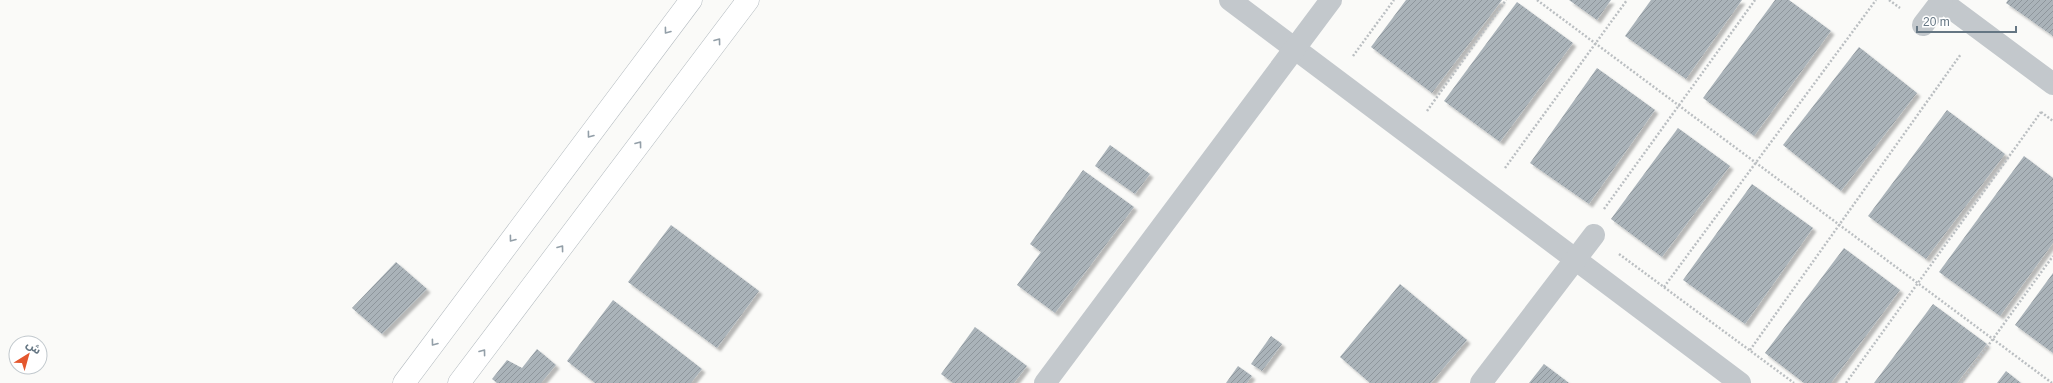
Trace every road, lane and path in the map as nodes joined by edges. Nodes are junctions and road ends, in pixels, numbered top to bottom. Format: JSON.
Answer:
{"nodes":[{"id":1,"x":691,"y":0,"type":"edge"},
{"id":2,"x":748,"y":0,"type":"edge"},
{"id":3,"x":1230,"y":0,"type":"edge"},
{"id":4,"x":1331,"y":0,"type":"edge"},
{"id":5,"x":1394,"y":0,"type":"edge"},
{"id":6,"x":1506,"y":0,"type":"edge"},
{"id":7,"x":1537,"y":0,"type":"edge"},
{"id":8,"x":1627,"y":0,"type":"edge"},
{"id":9,"x":1755,"y":0,"type":"edge"},
{"id":10,"x":1876,"y":0,"type":"edge"},
{"id":11,"x":1941,"y":0,"type":"edge"},
{"id":12,"x":1923,"y":25,"type":"dead end"},
{"id":13,"x":1595,"y":43,"type":"junction"},
{"id":14,"x":1294,"y":49,"type":"junction"},
{"id":15,"x":1961,"y":54,"type":"dead end"},
{"id":16,"x":1359,"y":61,"type":"dead end"},
{"id":17,"x":2053,"y":84,"type":"edge"},
{"id":18,"x":1678,"y":105,"type":"junction"},
{"id":19,"x":1421,"y":106,"type":"dead end"},
{"id":20,"x":1427,"y":111,"type":"junction"},
{"id":21,"x":2041,"y":112,"type":"dead end"},
{"id":22,"x":1433,"y":115,"type":"dead end"},
{"id":23,"x":1756,"y":162,"type":"junction"},
{"id":24,"x":1498,"y":164,"type":"dead end"},
{"id":25,"x":1504,"y":168,"type":"junction"},
{"id":26,"x":1510,"y":173,"type":"dead end"},
{"id":27,"x":1838,"y":224,"type":"junction"},
{"id":28,"x":1594,"y":235,"type":"junction"},
{"id":29,"x":2053,"y":256,"type":"edge"},
{"id":30,"x":1575,"y":259,"type":"junction"},
{"id":31,"x":1917,"y":283,"type":"junction"},
{"id":32,"x":1664,"y":287,"type":"junction"},
{"id":33,"x":1992,"y":338,"type":"junction"},
{"id":34,"x":1750,"y":350,"type":"junction"},
{"id":35,"x":404,"y":383,"type":"edge"},
{"id":36,"x":459,"y":383,"type":"edge"},
{"id":37,"x":1046,"y":383,"type":"edge"},
{"id":38,"x":1481,"y":383,"type":"edge"},
{"id":39,"x":1740,"y":383,"type":"edge"},
{"id":40,"x":1794,"y":383,"type":"edge"},
{"id":41,"x":1846,"y":383,"type":"edge"},
{"id":42,"x":1961,"y":383,"type":"edge"},
{"id":43,"x":2052,"y":383,"type":"edge"}],
"edges":[{"from":1,"to":35,"type":"street","one_way":true},
{"from":36,"to":2,"type":"street","one_way":true},
{"from":3,"to":14,"type":"street"},
{"from":4,"to":14,"type":"street"},
{"from":5,"to":16,"type":"path"},
{"from":6,"to":20,"type":"path"},
{"from":7,"to":13,"type":"path"},
{"from":8,"to":13,"type":"path"},
{"from":9,"to":18,"type":"path"},
{"from":10,"to":23,"type":"path"},
{"from":11,"to":12,"type":"street"},
{"from":11,"to":17,"type":"street"},
{"from":13,"to":18,"type":"path"},
{"from":13,"to":25,"type":"path"},
{"from":14,"to":30,"type":"street"},
{"from":14,"to":37,"type":"street"},
{"from":15,"to":27,"type":"path"},
{"from":18,"to":23,"type":"path"},
{"from":18,"to":28,"type":"path"},
{"from":19,"to":20,"type":"path"},
{"from":20,"to":22,"type":"path"},
{"from":21,"to":31,"type":"path"},
{"from":23,"to":27,"type":"path"},
{"from":23,"to":32,"type":"path"},
{"from":24,"to":25,"type":"path"},
{"from":25,"to":26,"type":"path"},
{"from":27,"to":31,"type":"path"},
{"from":27,"to":34,"type":"path"},
{"from":28,"to":30,"type":"street"},
{"from":28,"to":32,"type":"path"},
{"from":29,"to":33,"type":"path"},
{"from":30,"to":38,"type":"street"},
{"from":30,"to":39,"type":"street"},
{"from":31,"to":33,"type":"path"},
{"from":31,"to":41,"type":"path"},
{"from":32,"to":34,"type":"path"},
{"from":33,"to":42,"type":"path"},
{"from":33,"to":43,"type":"path"},
{"from":34,"to":40,"type":"path"}]}
